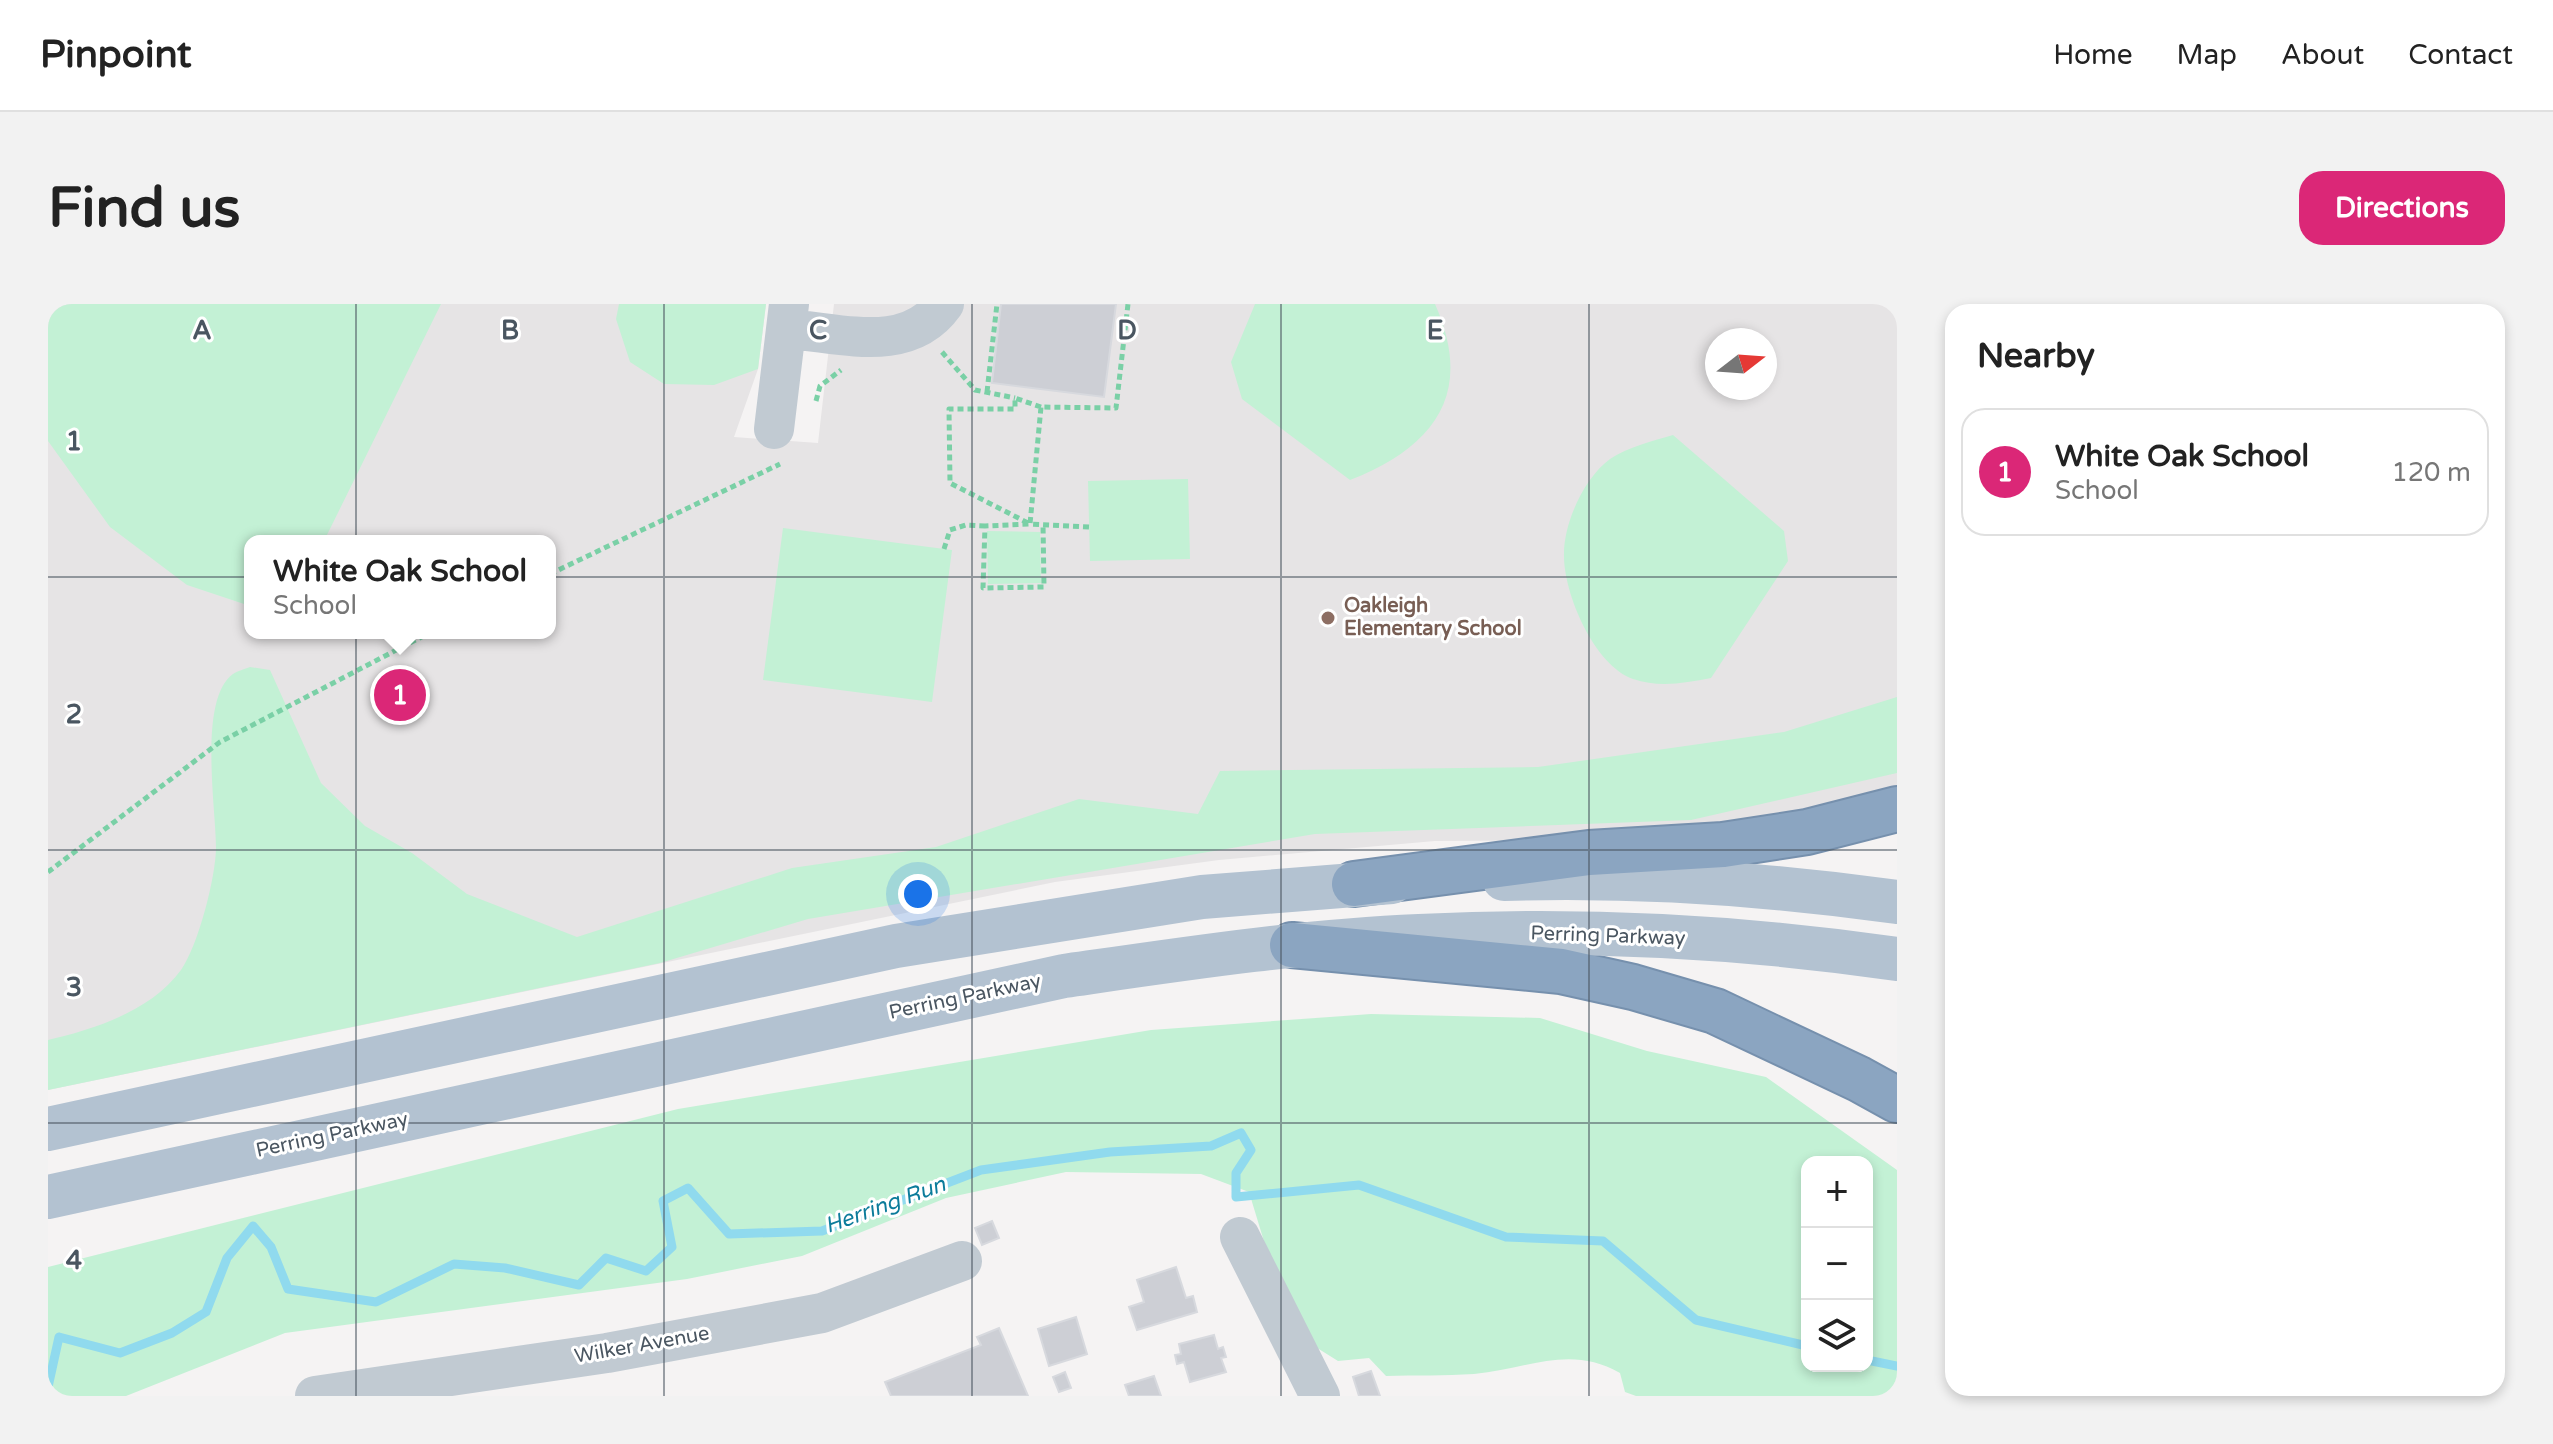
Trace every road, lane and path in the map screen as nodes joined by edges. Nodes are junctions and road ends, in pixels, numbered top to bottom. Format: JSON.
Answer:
{"nodes":[{"id":1,"x":944,"y":304,"type":"edge"},
{"id":2,"x":997,"y":304,"type":"edge"},
{"id":3,"x":1128,"y":304,"type":"edge"},
{"id":4,"x":788,"y":316,"type":"edge"},
{"id":5,"x":939,"y":348,"type":"dead end"},
{"id":6,"x":852,"y":361,"type":"dead end"},
{"id":7,"x":987,"y":392,"type":"junction"},
{"id":8,"x":1015,"y":398,"type":"junction"},
{"id":9,"x":1041,"y":407,"type":"junction"},
{"id":10,"x":812,"y":413,"type":"dead end"},
{"id":11,"x":781,"y":445,"type":"joint"},
{"id":12,"x":1030,"y":524,"type":"junction"},
{"id":13,"x":1043,"y":524,"type":"junction"},
{"id":14,"x":985,"y":526,"type":"junction"},
{"id":15,"x":1089,"y":527,"type":"dead end"},
{"id":16,"x":944,"y":549,"type":"dead end"},
{"id":17,"x":556,"y":571,"type":"edge"},
{"id":18,"x":417,"y":639,"type":"edge"},
{"id":19,"x":1897,"y":809,"type":"edge"},
{"id":20,"x":48,"y":872,"type":"edge"},
{"id":21,"x":1354,"y":884,"type":"junction"},
{"id":22,"x":1897,"y":902,"type":"edge"},
{"id":23,"x":1292,"y":945,"type":"junction"},
{"id":24,"x":1897,"y":959,"type":"edge"},
{"id":25,"x":1897,"y":1100,"type":"edge"},
{"id":26,"x":48,"y":1129,"type":"edge"},
{"id":27,"x":48,"y":1197,"type":"edge"},
{"id":28,"x":1240,"y":1237,"type":"dead end"},
{"id":29,"x":962,"y":1261,"type":"dead end"},
{"id":30,"x":321,"y":1396,"type":"edge"},
{"id":31,"x":1320,"y":1396,"type":"edge"}],
"edges":[{"from":1,"to":4,"type":"street"},
{"from":2,"to":7,"type":"path"},
{"from":3,"to":9,"type":"path"},
{"from":4,"to":11,"type":"street"},
{"from":5,"to":7,"type":"path"},
{"from":6,"to":10,"type":"path"},
{"from":7,"to":8,"type":"path"},
{"from":8,"to":9,"type":"path"},
{"from":8,"to":12,"type":"path"},
{"from":9,"to":12,"type":"path"},
{"from":11,"to":17,"type":"path"},
{"from":12,"to":13,"type":"path"},
{"from":12,"to":14,"type":"path"},
{"from":13,"to":14,"type":"path"},
{"from":13,"to":15,"type":"path"},
{"from":14,"to":16,"type":"path"},
{"from":18,"to":20,"type":"path"},
{"from":19,"to":21,"type":"highway"},
{"from":21,"to":22,"type":"main road"},
{"from":21,"to":26,"type":"main road"},
{"from":23,"to":24,"type":"main road","name":"Perring Parkway"},
{"from":23,"to":25,"type":"highway"},
{"from":23,"to":27,"type":"main road","name":"Perring Parkway"},
{"from":28,"to":31,"type":"street"},
{"from":29,"to":30,"type":"street","name":"Wilker Avenue"}]}
